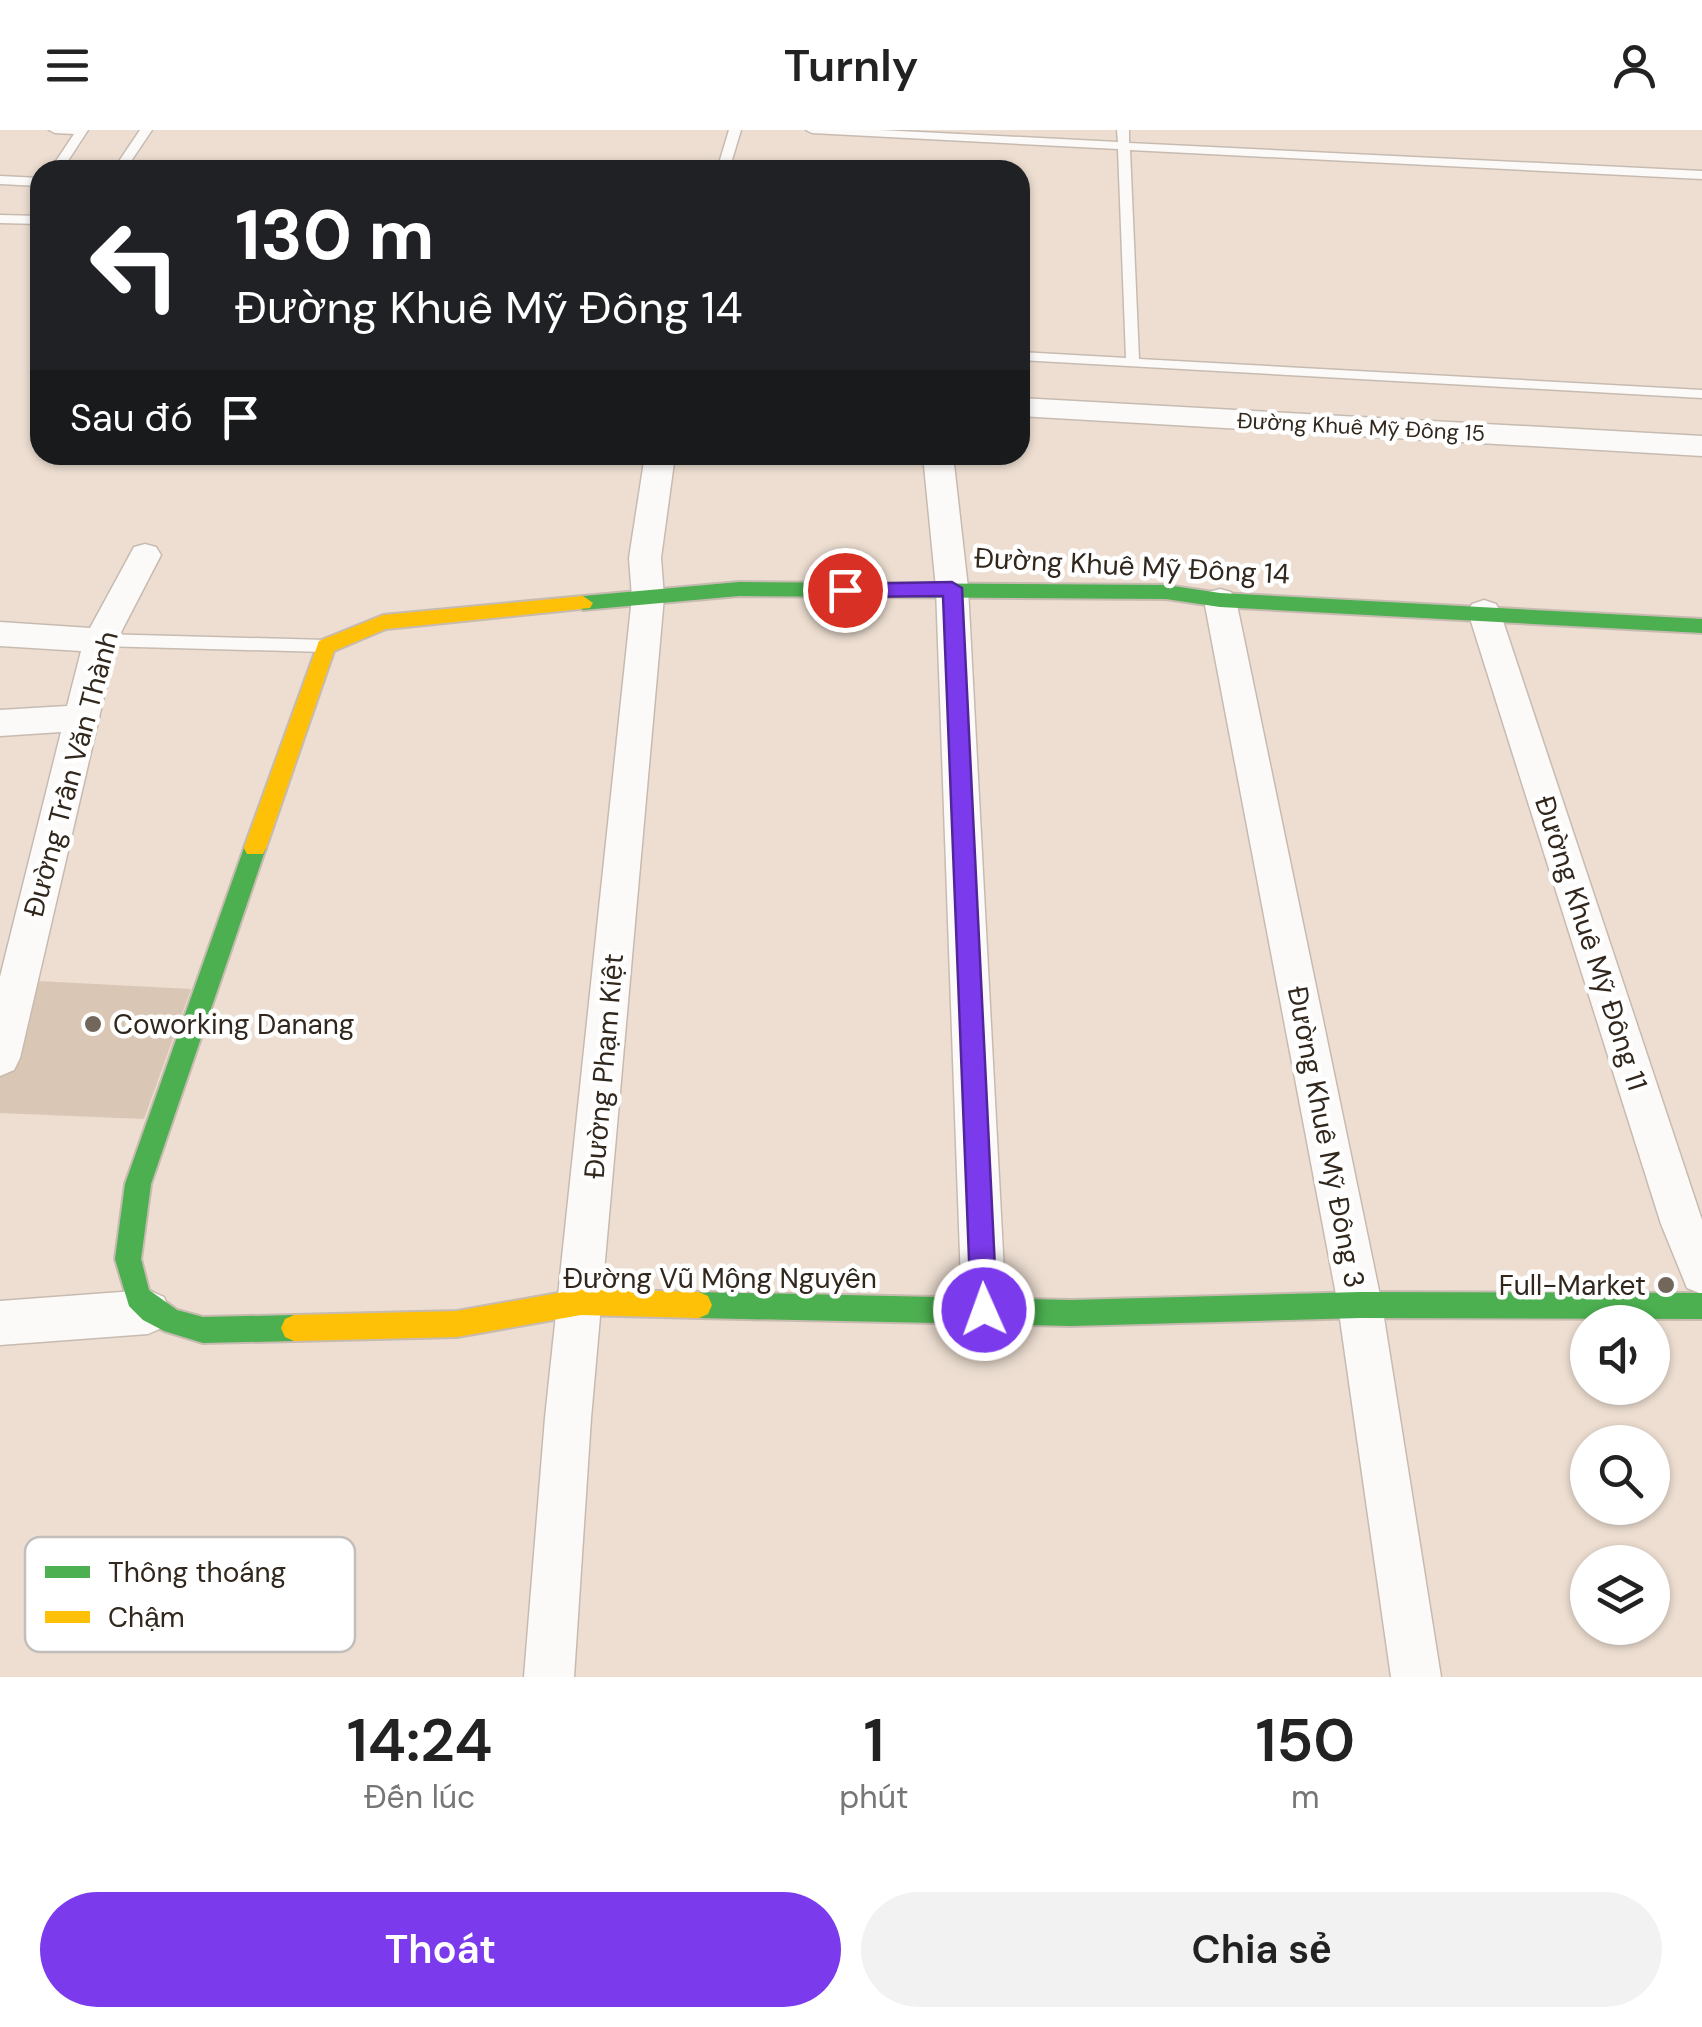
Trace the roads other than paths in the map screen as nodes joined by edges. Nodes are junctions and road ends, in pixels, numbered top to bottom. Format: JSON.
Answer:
{"nodes":[{"id":1,"x":55,"y":130,"type":"edge"},
{"id":2,"x":81,"y":130,"type":"edge"},
{"id":3,"x":146,"y":130,"type":"edge"},
{"id":4,"x":734,"y":130,"type":"edge"},
{"id":5,"x":812,"y":130,"type":"edge"},
{"id":6,"x":1123,"y":130,"type":"edge"},
{"id":7,"x":1124,"y":146,"type":"junction"},
{"id":8,"x":62,"y":160,"type":"edge"},
{"id":9,"x":125,"y":160,"type":"edge"},
{"id":10,"x":726,"y":160,"type":"edge"},
{"id":11,"x":1702,"y":176,"type":"edge"},
{"id":12,"x":0,"y":180,"type":"edge"},
{"id":13,"x":30,"y":182,"type":"edge"},
{"id":14,"x":0,"y":219,"type":"edge"},
{"id":15,"x":30,"y":220,"type":"edge"},
{"id":16,"x":1030,"y":357,"type":"edge"},
{"id":17,"x":1132,"y":362,"type":"junction"},
{"id":18,"x":1702,"y":394,"type":"edge"},
{"id":19,"x":1030,"y":409,"type":"edge"},
{"id":20,"x":1702,"y":447,"type":"edge"},
{"id":21,"x":659,"y":465,"type":"edge"},
{"id":22,"x":939,"y":465,"type":"edge"},
{"id":23,"x":145,"y":554,"type":"dead end"},
{"id":24,"x":952,"y":588,"type":"junction"},
{"id":25,"x":648,"y":597,"type":"junction"},
{"id":26,"x":1220,"y":600,"type":"junction"},
{"id":27,"x":1484,"y":612,"type":"junction"},
{"id":28,"x":1702,"y":626,"type":"edge"},
{"id":29,"x":0,"y":634,"type":"edge"},
{"id":30,"x":100,"y":640,"type":"junction"},
{"id":31,"x":326,"y":646,"type":"junction"},
{"id":32,"x":82,"y":718,"type":"junction"},
{"id":33,"x":0,"y":724,"type":"edge"},
{"id":34,"x":15,"y":929,"type":"edge"},
{"id":35,"x":0,"y":1058,"type":"edge"},
{"id":36,"x":1702,"y":1272,"type":"edge"},
{"id":37,"x":581,"y":1302,"type":"junction"},
{"id":38,"x":1360,"y":1305,"type":"junction"},
{"id":39,"x":1702,"y":1306,"type":"edge"},
{"id":40,"x":984,"y":1310,"type":"junction"},
{"id":41,"x":148,"y":1312,"type":"junction"},
{"id":42,"x":0,"y":1323,"type":"edge"},
{"id":43,"x":549,"y":1677,"type":"edge"},
{"id":44,"x":1416,"y":1677,"type":"edge"}],
"edges":[{"from":1,"to":2,"type":"lane"},
{"from":2,"to":8,"type":"lane"},
{"from":3,"to":9,"type":"lane"},
{"from":4,"to":10,"type":"lane"},
{"from":5,"to":7,"type":"lane"},
{"from":6,"to":7,"type":"lane"},
{"from":7,"to":11,"type":"lane"},
{"from":7,"to":17,"type":"lane"},
{"from":12,"to":13,"type":"lane"},
{"from":14,"to":15,"type":"lane"},
{"from":16,"to":17,"type":"lane"},
{"from":17,"to":18,"type":"lane"},
{"from":19,"to":20,"type":"street","name":"Đường Khuê Mỹ Đông 15"},
{"from":21,"to":25,"type":"street","name":"Đường Phạm Kiệt"},
{"from":22,"to":24,"type":"street"},
{"from":23,"to":30,"type":"street","name":"Đường Trần Văn Thành"},
{"from":24,"to":25,"type":"street","name":"Đường Khuê Mỹ Đông 14"},
{"from":24,"to":26,"type":"street","name":"Đường Khuê Mỹ Đông 14"},
{"from":24,"to":40,"type":"street"},
{"from":25,"to":31,"type":"street","name":"Đường Khuê Mỹ Đông 14"},
{"from":25,"to":37,"type":"street","name":"Đường Phạm Kiệt"},
{"from":26,"to":27,"type":"street","name":"Đường Khuê Mỹ Đông 14"},
{"from":26,"to":38,"type":"street","name":"Đường Khuê Mỹ Đông 3"},
{"from":27,"to":28,"type":"street","name":"Đường Khuê Mỹ Đông 14"},
{"from":27,"to":36,"type":"street","name":"Đường Khuê Mỹ Đông 11"},
{"from":29,"to":30,"type":"street"},
{"from":30,"to":31,"type":"lane"},
{"from":30,"to":32,"type":"street","name":"Đường Trần Văn Thành"},
{"from":31,"to":41,"type":"street"},
{"from":32,"to":33,"type":"street"},
{"from":32,"to":34,"type":"street","name":"Đường Trần Văn Thành"},
{"from":34,"to":35,"type":"street","name":"Đường Trần Văn Thành"},
{"from":37,"to":40,"type":"street","name":"Đường Vũ Mộng Nguyên"},
{"from":37,"to":41,"type":"street","name":"Đường Vũ Mộng Nguyên"},
{"from":37,"to":43,"type":"street","name":"Đường Phạm Kiệt"},
{"from":38,"to":39,"type":"street","name":"Đường Vũ Mộng Nguyên"},
{"from":38,"to":40,"type":"street","name":"Đường Vũ Mộng Nguyên"},
{"from":38,"to":44,"type":"street","name":"Đường Khuê Mỹ Đông 3"},
{"from":41,"to":42,"type":"street"}]}
